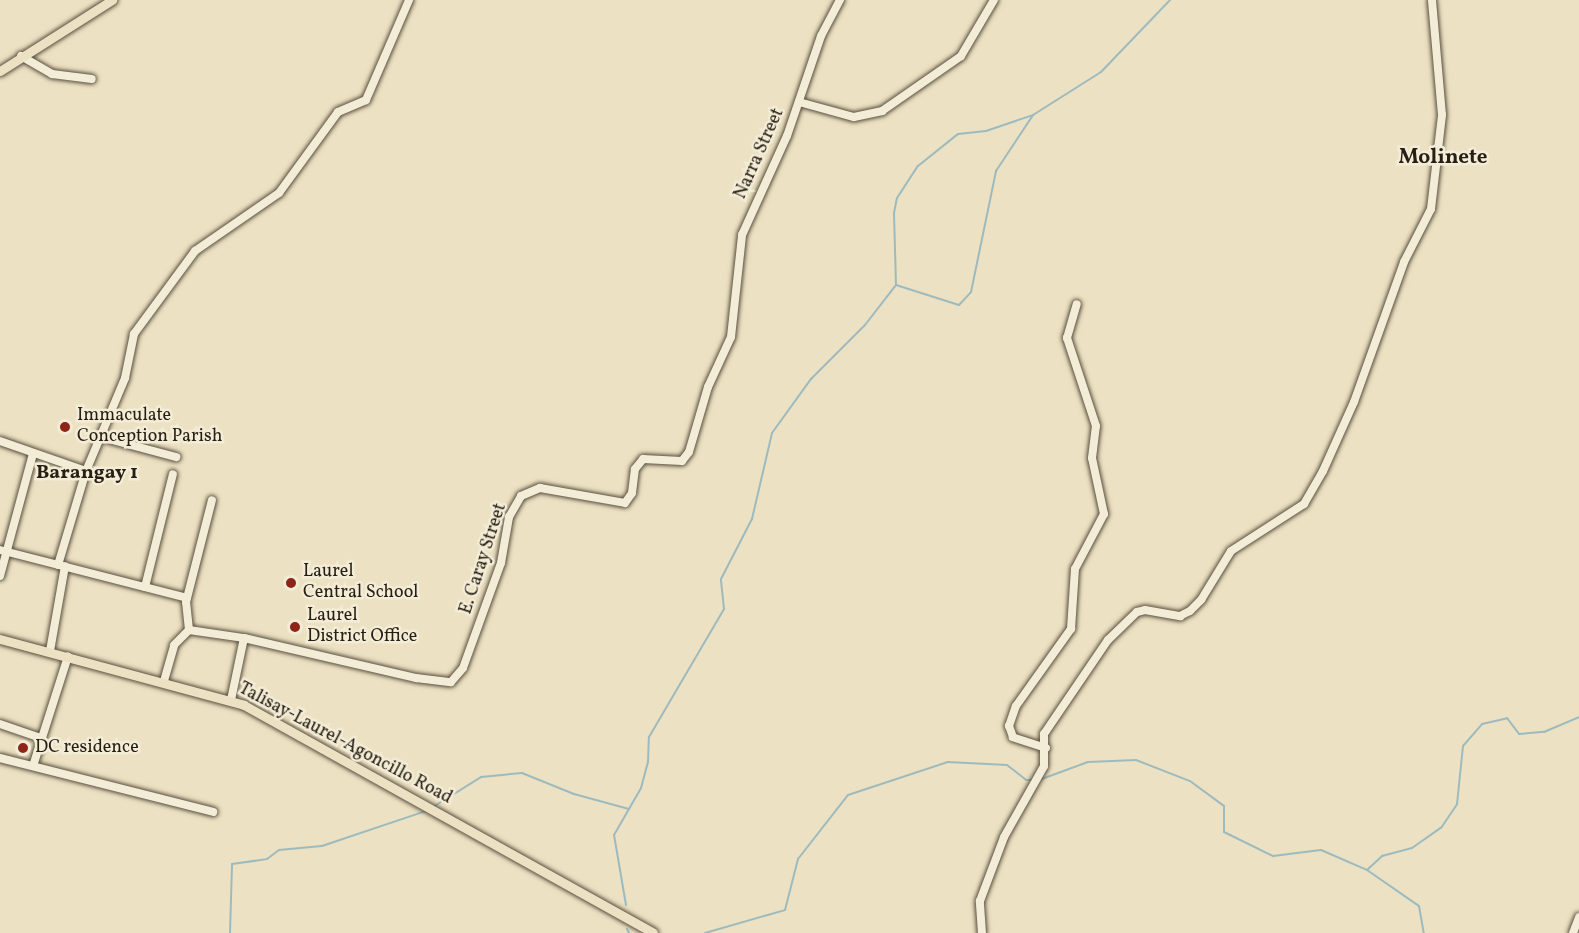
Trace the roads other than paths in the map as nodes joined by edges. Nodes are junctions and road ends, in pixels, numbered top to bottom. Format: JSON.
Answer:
{"nodes":[{"id":1,"x":112,"y":0,"type":"edge"},
{"id":2,"x":409,"y":0,"type":"edge"},
{"id":3,"x":840,"y":0,"type":"edge"},
{"id":4,"x":994,"y":0,"type":"edge"},
{"id":5,"x":1432,"y":0,"type":"edge"},
{"id":6,"x":21,"y":56,"type":"junction"},
{"id":7,"x":0,"y":71,"type":"edge"},
{"id":8,"x":92,"y":79,"type":"dead end"},
{"id":9,"x":799,"y":102,"type":"junction"},
{"id":10,"x":1077,"y":304,"type":"dead end"},
{"id":11,"x":734,"y":328,"type":"joint"},
{"id":12,"x":101,"y":436,"type":"junction"},
{"id":13,"x":0,"y":441,"type":"edge"},
{"id":14,"x":33,"y":454,"type":"junction"},
{"id":15,"x":176,"y":457,"type":"dead end"},
{"id":16,"x":86,"y":471,"type":"junction"},
{"id":17,"x":173,"y":474,"type":"dead end"},
{"id":18,"x":212,"y":500,"type":"dead end"},
{"id":19,"x":3,"y":551,"type":"edge"},
{"id":20,"x":62,"y":566,"type":"junction"},
{"id":21,"x":0,"y":576,"type":"edge"},
{"id":22,"x":145,"y":587,"type":"junction"},
{"id":23,"x":186,"y":598,"type":"junction"},
{"id":24,"x":189,"y":630,"type":"junction"},
{"id":25,"x":244,"y":638,"type":"junction"},
{"id":26,"x":0,"y":639,"type":"edge"},
{"id":27,"x":50,"y":651,"type":"junction"},
{"id":28,"x":68,"y":656,"type":"junction"},
{"id":29,"x":164,"y":681,"type":"junction"},
{"id":30,"x":231,"y":700,"type":"junction"},
{"id":31,"x":0,"y":724,"type":"edge"},
{"id":32,"x":41,"y":738,"type":"junction"},
{"id":33,"x":1046,"y":748,"type":"junction"},
{"id":34,"x":0,"y":758,"type":"edge"},
{"id":35,"x":33,"y":766,"type":"junction"},
{"id":36,"x":213,"y":812,"type":"dead end"},
{"id":37,"x":1579,"y":916,"type":"edge"},
{"id":38,"x":653,"y":933,"type":"edge"},
{"id":39,"x":981,"y":933,"type":"edge"},
{"id":40,"x":1573,"y":933,"type":"edge"}],
"edges":[{"from":1,"to":6,"type":"main road"},
{"from":2,"to":12,"type":"street"},
{"from":3,"to":9,"type":"street","name":"Narra Street"},
{"from":4,"to":9,"type":"street"},
{"from":5,"to":33,"type":"street"},
{"from":6,"to":7,"type":"main road"},
{"from":6,"to":8,"type":"street"},
{"from":9,"to":11,"type":"street","name":"Narra Street"},
{"from":10,"to":33,"type":"street"},
{"from":11,"to":25,"type":"street","name":"E. Caray Street"},
{"from":12,"to":15,"type":"street"},
{"from":12,"to":16,"type":"street"},
{"from":13,"to":14,"type":"street"},
{"from":14,"to":16,"type":"street"},
{"from":14,"to":19,"type":"street"},
{"from":16,"to":20,"type":"street"},
{"from":17,"to":22,"type":"street"},
{"from":18,"to":23,"type":"street"},
{"from":19,"to":20,"type":"street"},
{"from":19,"to":21,"type":"street"},
{"from":20,"to":22,"type":"street"},
{"from":20,"to":27,"type":"street"},
{"from":22,"to":23,"type":"street"},
{"from":23,"to":24,"type":"street"},
{"from":24,"to":25,"type":"street"},
{"from":24,"to":29,"type":"street"},
{"from":25,"to":30,"type":"street"},
{"from":26,"to":27,"type":"main road","name":"Talisay-Laurel-Agoncillo Road"},
{"from":27,"to":28,"type":"main road","name":"Talisay-Laurel-Agoncillo Road"},
{"from":28,"to":29,"type":"main road","name":"Talisay-Laurel-Agoncillo Road"},
{"from":28,"to":32,"type":"street"},
{"from":29,"to":30,"type":"main road","name":"Talisay-Laurel-Agoncillo Road"},
{"from":30,"to":38,"type":"main road","name":"Talisay-Laurel-Agoncillo Road"},
{"from":31,"to":32,"type":"street"},
{"from":32,"to":35,"type":"street"},
{"from":33,"to":39,"type":"street"},
{"from":34,"to":35,"type":"street"},
{"from":35,"to":36,"type":"street"},
{"from":37,"to":40,"type":"street"}]}
